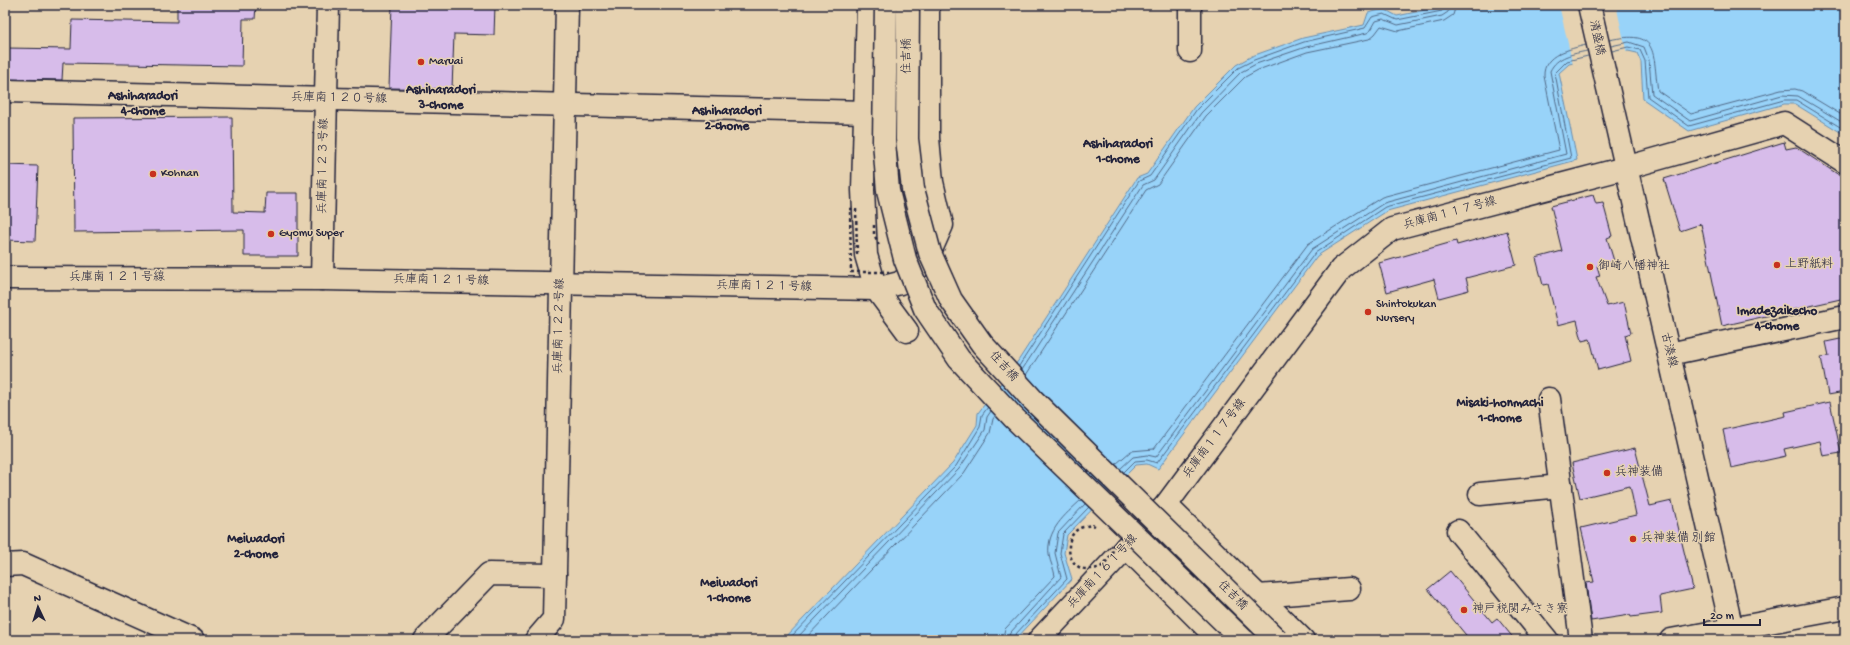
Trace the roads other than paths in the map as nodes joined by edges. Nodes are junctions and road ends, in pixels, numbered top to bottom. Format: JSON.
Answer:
{"nodes":[{"id":1,"x":328,"y":5,"type":"edge"},
{"id":2,"x":567,"y":5,"type":"edge"},
{"id":3,"x":868,"y":5,"type":"edge"},
{"id":4,"x":886,"y":5,"type":"edge"},
{"id":5,"x":908,"y":5,"type":"edge"},
{"id":6,"x":928,"y":5,"type":"edge"},
{"id":7,"x":1190,"y":5,"type":"edge"},
{"id":8,"x":1589,"y":5,"type":"edge"},
{"id":9,"x":1190,"y":51,"type":"dead end"},
{"id":10,"x":1603,"y":71,"type":"joint"},
{"id":11,"x":5,"y":91,"type":"edge"},
{"id":12,"x":326,"y":98,"type":"junction"},
{"id":13,"x":565,"y":105,"type":"junction"},
{"id":14,"x":866,"y":112,"type":"junction"},
{"id":15,"x":1845,"y":162,"type":"edge"},
{"id":16,"x":1625,"y":168,"type":"junction"},
{"id":17,"x":5,"y":278,"type":"edge"},
{"id":18,"x":322,"y":279,"type":"junction"},
{"id":19,"x":883,"y":281,"type":"junction"},
{"id":20,"x":561,"y":284,"type":"junction"},
{"id":21,"x":1845,"y":318,"type":"edge"},
{"id":22,"x":907,"y":331,"type":"dead end"},
{"id":23,"x":1669,"y":354,"type":"junction"},
{"id":24,"x":1549,"y":399,"type":"dead end"},
{"id":25,"x":1560,"y":486,"type":"junction"},
{"id":26,"x":1480,"y":494,"type":"dead end"},
{"id":27,"x":1166,"y":505,"type":"junction"},
{"id":28,"x":1458,"y":531,"type":"dead end"},
{"id":29,"x":1126,"y":548,"type":"junction"},
{"id":30,"x":5,"y":564,"type":"edge"},
{"id":31,"x":555,"y":575,"type":"junction"},
{"id":32,"x":1348,"y":589,"type":"dead end"},
{"id":33,"x":1258,"y":596,"type":"junction"},
{"id":34,"x":1845,"y":608,"type":"edge"},
{"id":35,"x":1738,"y":635,"type":"edge"},
{"id":36,"x":193,"y":640,"type":"edge"},
{"id":37,"x":425,"y":640,"type":"edge"},
{"id":38,"x":536,"y":640,"type":"edge"},
{"id":39,"x":1039,"y":640,"type":"edge"},
{"id":40,"x":1219,"y":640,"type":"edge"},
{"id":41,"x":1243,"y":640,"type":"edge"},
{"id":42,"x":1276,"y":640,"type":"edge"},
{"id":43,"x":1302,"y":640,"type":"edge"},
{"id":44,"x":1547,"y":640,"type":"edge"},
{"id":45,"x":1581,"y":640,"type":"edge"},
{"id":46,"x":1672,"y":640,"type":"edge"}],
"edges":[{"from":1,"to":12,"type":"street","name":"兵庫南１２３号線"},
{"from":2,"to":13,"type":"street","name":"兵庫南１２２号線"},
{"from":3,"to":14,"type":"street"},
{"from":4,"to":41,"type":"street","name":"住吉橋","bridge":true},
{"from":5,"to":42,"type":"street","name":"住吉橋","bridge":true},
{"from":6,"to":19,"type":"street","name":"兵庫南１２１号線"},
{"from":7,"to":9,"type":"street"},
{"from":8,"to":10,"type":"street","name":"清盛橋"},
{"from":10,"to":16,"type":"street","name":"古湊線"},
{"from":11,"to":12,"type":"street","name":"兵庫南１２０号線"},
{"from":12,"to":13,"type":"street","name":"兵庫南１２０号線"},
{"from":12,"to":18,"type":"street","name":"兵庫南１２３号線"},
{"from":13,"to":14,"type":"street","name":"兵庫南１２０号線"},
{"from":13,"to":20,"type":"street","name":"兵庫南１２２号線"},
{"from":14,"to":19,"type":"street"},
{"from":15,"to":16,"type":"street","name":"兵庫南１１７号線"},
{"from":16,"to":23,"type":"street","name":"古湊線"},
{"from":16,"to":27,"type":"street","name":"兵庫南１１７号線"},
{"from":17,"to":18,"type":"street","name":"兵庫南１２１号線"},
{"from":18,"to":20,"type":"street","name":"兵庫南１２１号線"},
{"from":19,"to":20,"type":"street","name":"兵庫南１２１号線"},
{"from":19,"to":22,"type":"street"},
{"from":20,"to":31,"type":"street","name":"兵庫南１２２号線"},
{"from":21,"to":23,"type":"street"},
{"from":23,"to":35,"type":"street","name":"古湊線"},
{"from":24,"to":25,"type":"street"},
{"from":25,"to":26,"type":"street"},
{"from":25,"to":45,"type":"street"},
{"from":27,"to":29,"type":"street","name":"兵庫南１６１号線"},
{"from":27,"to":33,"type":"street"},
{"from":28,"to":44,"type":"street"},
{"from":29,"to":39,"type":"street","name":"兵庫南１６１号線"},
{"from":29,"to":40,"type":"street"},
{"from":30,"to":36,"type":"street"},
{"from":31,"to":37,"type":"street"},
{"from":31,"to":38,"type":"street","name":"兵庫南１２２号線"},
{"from":32,"to":33,"type":"street"},
{"from":33,"to":43,"type":"street"},
{"from":34,"to":35,"type":"street"},
{"from":35,"to":46,"type":"street"}]}
